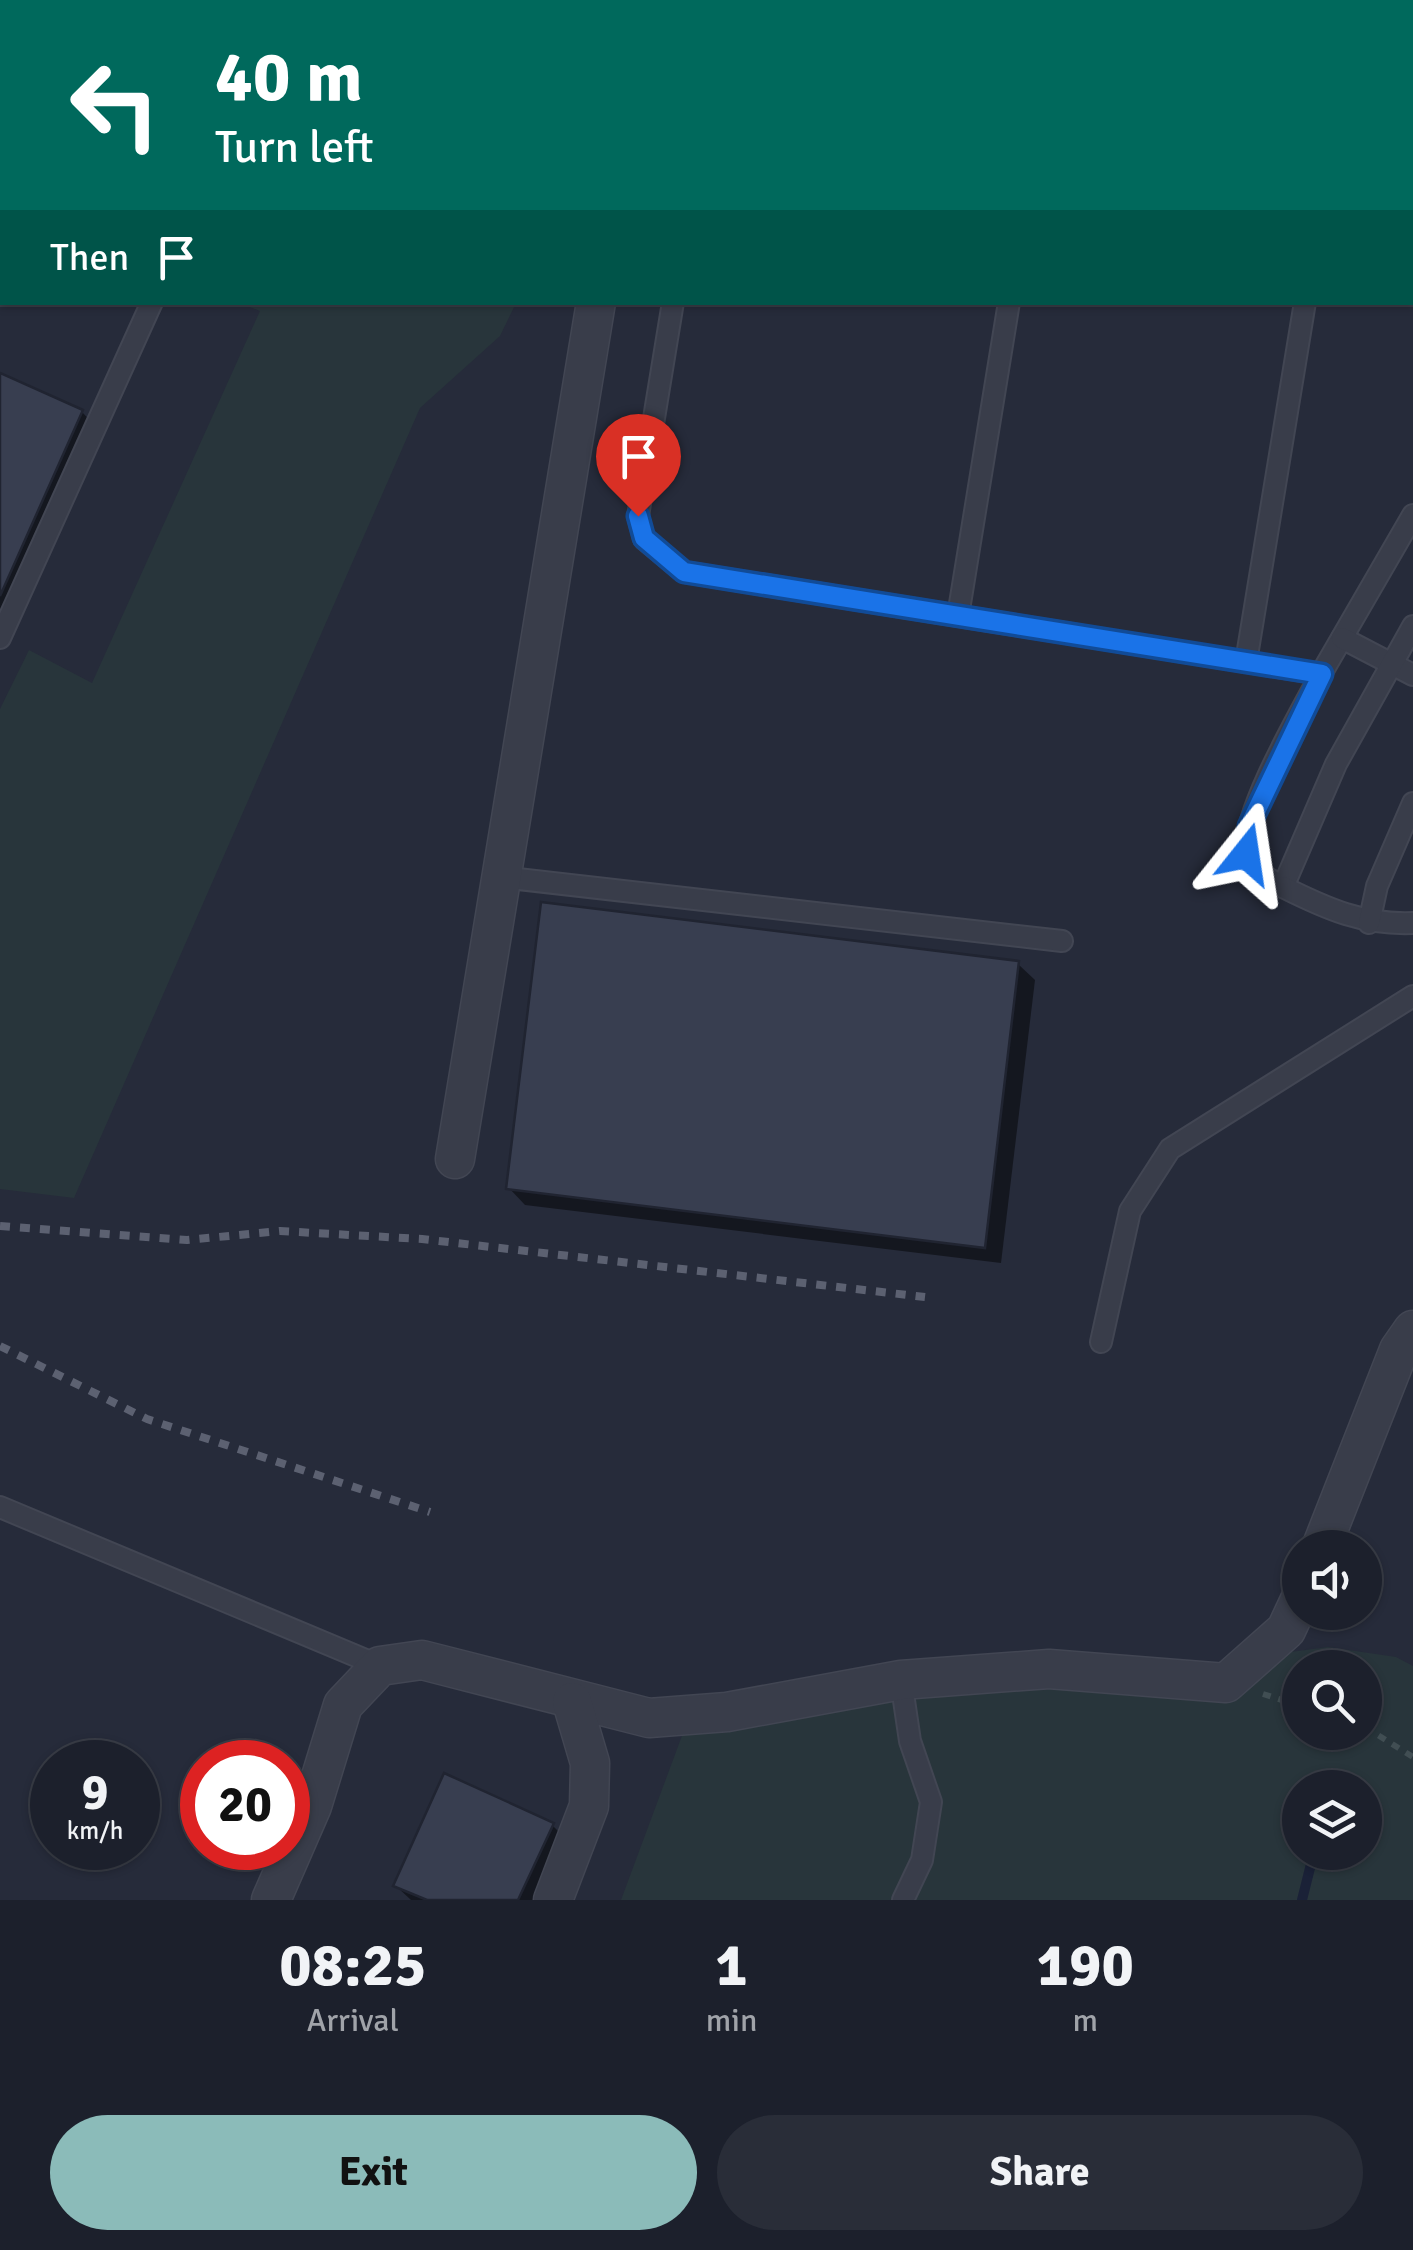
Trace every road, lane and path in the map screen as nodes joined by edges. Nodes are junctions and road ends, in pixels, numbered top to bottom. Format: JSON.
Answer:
{"nodes":[{"id":1,"x":151,"y":305,"type":"edge"},
{"id":2,"x":596,"y":305,"type":"edge"},
{"id":3,"x":672,"y":305,"type":"edge"},
{"id":4,"x":1010,"y":305,"type":"edge"},
{"id":5,"x":1305,"y":305,"type":"edge"},
{"id":6,"x":1413,"y":515,"type":"edge"},
{"id":7,"x":958,"y":616,"type":"junction"},
{"id":8,"x":1413,"y":626,"type":"edge"},
{"id":9,"x":0,"y":638,"type":"edge"},
{"id":10,"x":1342,"y":638,"type":"junction"},
{"id":11,"x":1246,"y":662,"type":"junction"},
{"id":12,"x":1392,"y":664,"type":"junction"},
{"id":13,"x":1322,"y":674,"type":"junction"},
{"id":14,"x":1413,"y":675,"type":"edge"},
{"id":15,"x":1413,"y":803,"type":"edge"},
{"id":16,"x":502,"y":878,"type":"junction"},
{"id":17,"x":1283,"y":886,"type":"junction"},
{"id":18,"x":1413,"y":922,"type":"edge"},
{"id":19,"x":1370,"y":923,"type":"junction"},
{"id":20,"x":1062,"y":942,"type":"dead end"},
{"id":21,"x":1413,"y":996,"type":"edge"},
{"id":22,"x":455,"y":1159,"type":"dead end"},
{"id":23,"x":1413,"y":1330,"type":"edge"},
{"id":24,"x":1102,"y":1342,"type":"dead end"},
{"id":25,"x":0,"y":1508,"type":"edge"},
{"id":26,"x":1329,"y":1530,"type":"edge"},
{"id":27,"x":1286,"y":1630,"type":"edge"},
{"id":28,"x":380,"y":1666,"type":"junction"},
{"id":29,"x":901,"y":1680,"type":"junction"},
{"id":30,"x":572,"y":1702,"type":"junction"},
{"id":31,"x":1382,"y":1738,"type":"edge"},
{"id":32,"x":1413,"y":1757,"type":"edge"},
{"id":33,"x":271,"y":1900,"type":"edge"},
{"id":34,"x":553,"y":1900,"type":"edge"},
{"id":35,"x":903,"y":1900,"type":"edge"}],
"edges":[{"from":1,"to":9,"type":"lane"},
{"from":2,"to":16,"type":"street"},
{"from":3,"to":7,"type":"lane"},
{"from":4,"to":7,"type":"lane"},
{"from":5,"to":11,"type":"lane"},
{"from":6,"to":10,"type":"lane"},
{"from":7,"to":11,"type":"lane"},
{"from":8,"to":12,"type":"lane"},
{"from":10,"to":12,"type":"lane"},
{"from":10,"to":13,"type":"lane"},
{"from":11,"to":13,"type":"lane"},
{"from":12,"to":14,"type":"lane"},
{"from":12,"to":17,"type":"lane"},
{"from":13,"to":17,"type":"lane"},
{"from":15,"to":19,"type":"lane"},
{"from":16,"to":20,"type":"lane"},
{"from":16,"to":22,"type":"street"},
{"from":17,"to":19,"type":"lane"},
{"from":18,"to":19,"type":"lane"},
{"from":21,"to":24,"type":"lane"},
{"from":23,"to":26,"type":"street"},
{"from":25,"to":28,"type":"lane"},
{"from":27,"to":29,"type":"street"},
{"from":28,"to":30,"type":"street"},
{"from":28,"to":33,"type":"street"},
{"from":29,"to":30,"type":"street"},
{"from":29,"to":35,"type":"lane"},
{"from":30,"to":34,"type":"street"},
{"from":31,"to":32,"type":"path"}]}
